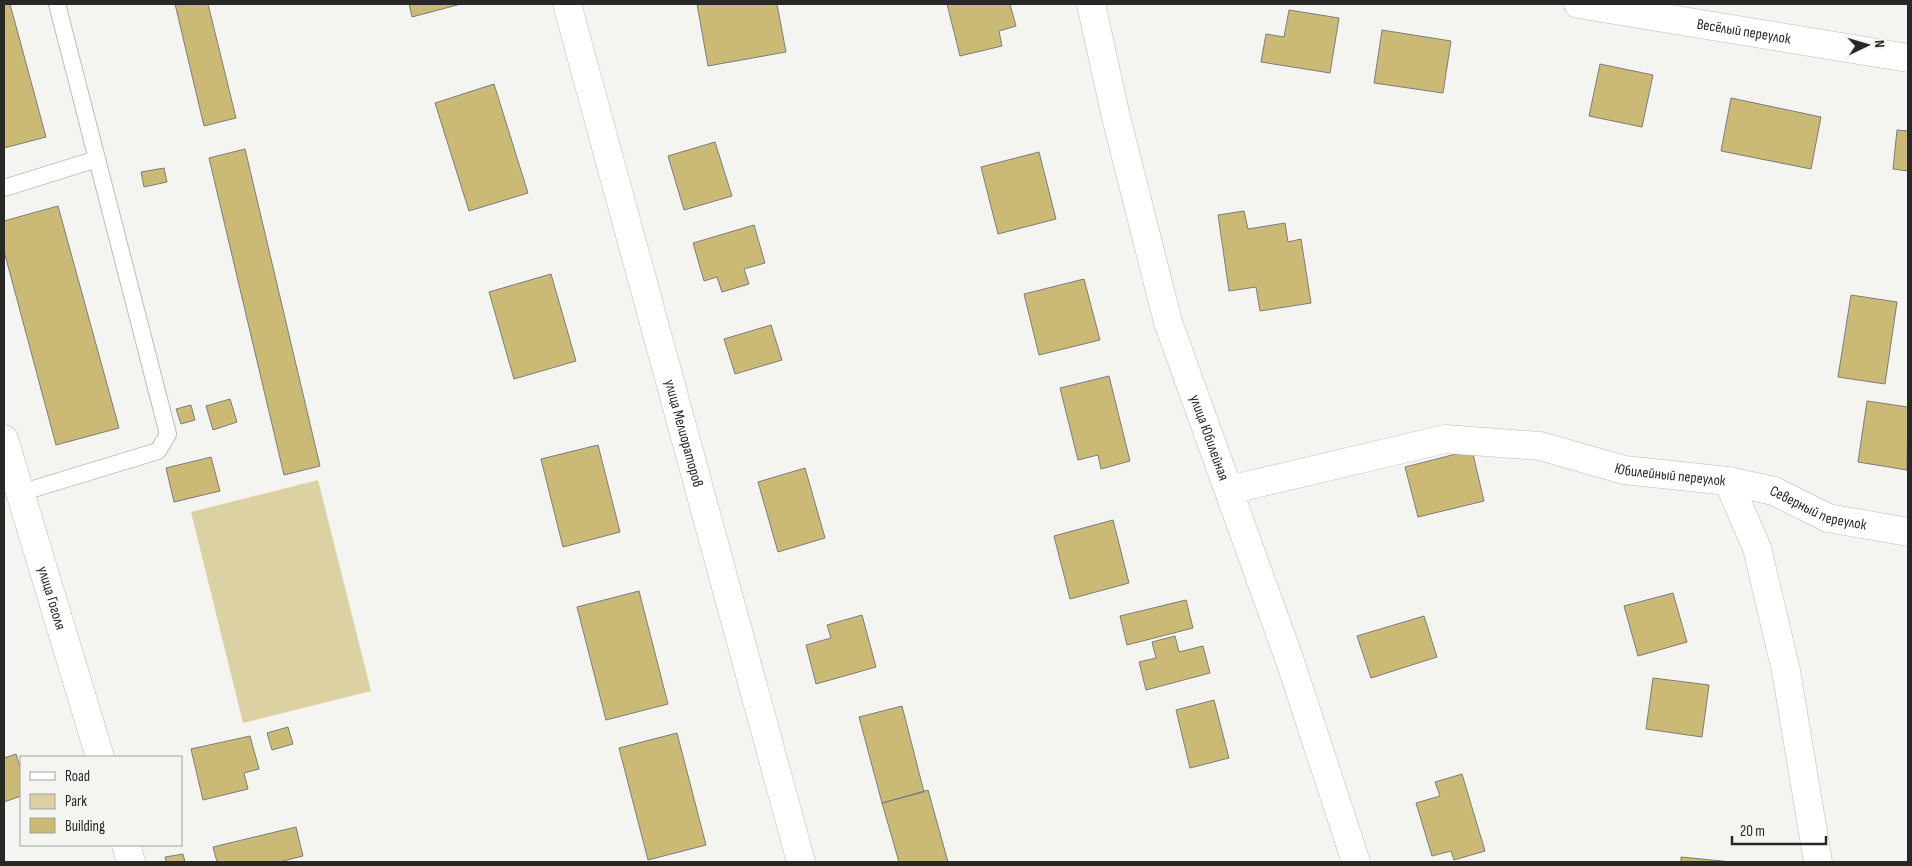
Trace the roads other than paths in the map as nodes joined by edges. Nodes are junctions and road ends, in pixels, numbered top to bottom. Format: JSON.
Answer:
{"nodes":[{"id":1,"x":58,"y":4,"type":"edge"},
{"id":2,"x":567,"y":4,"type":"edge"},
{"id":3,"x":1091,"y":4,"type":"edge"},
{"id":4,"x":1578,"y":4,"type":"edge"},
{"id":5,"x":1643,"y":10,"type":"edge"},
{"id":6,"x":1908,"y":58,"type":"edge"},
{"id":7,"x":97,"y":159,"type":"junction"},
{"id":8,"x":4,"y":188,"type":"edge"},
{"id":9,"x":4,"y":439,"type":"edge"},
{"id":10,"x":1728,"y":481,"type":"junction"},
{"id":11,"x":1228,"y":490,"type":"junction"},
{"id":12,"x":20,"y":493,"type":"junction"},
{"id":13,"x":1908,"y":532,"type":"edge"},
{"id":14,"x":100,"y":756,"type":"edge"},
{"id":15,"x":126,"y":846,"type":"edge"},
{"id":16,"x":131,"y":862,"type":"edge"},
{"id":17,"x":801,"y":862,"type":"edge"},
{"id":18,"x":1356,"y":862,"type":"edge"},
{"id":19,"x":1818,"y":862,"type":"edge"}],
"edges":[{"from":1,"to":7,"type":"lane"},
{"from":2,"to":17,"type":"street","name":"улица Мелиораторов"},
{"from":3,"to":11,"type":"street","name":"улица Юбилейная"},
{"from":4,"to":5,"type":"street","name":"Весёлый переулок"},
{"from":5,"to":6,"type":"street","name":"Весёлый переулок"},
{"from":7,"to":8,"type":"lane"},
{"from":7,"to":12,"type":"lane"},
{"from":9,"to":12,"type":"street","name":"улица Гоголя"},
{"from":10,"to":11,"type":"street","name":"Юбилейный переулок"},
{"from":10,"to":13,"type":"street","name":"Северный переулок"},
{"from":10,"to":19,"type":"street","name":"Юбилейный переулок"},
{"from":11,"to":18,"type":"street","name":"улица Юбилейная"},
{"from":12,"to":14,"type":"street","name":"улица Гоголя"},
{"from":15,"to":16,"type":"street"}]}
